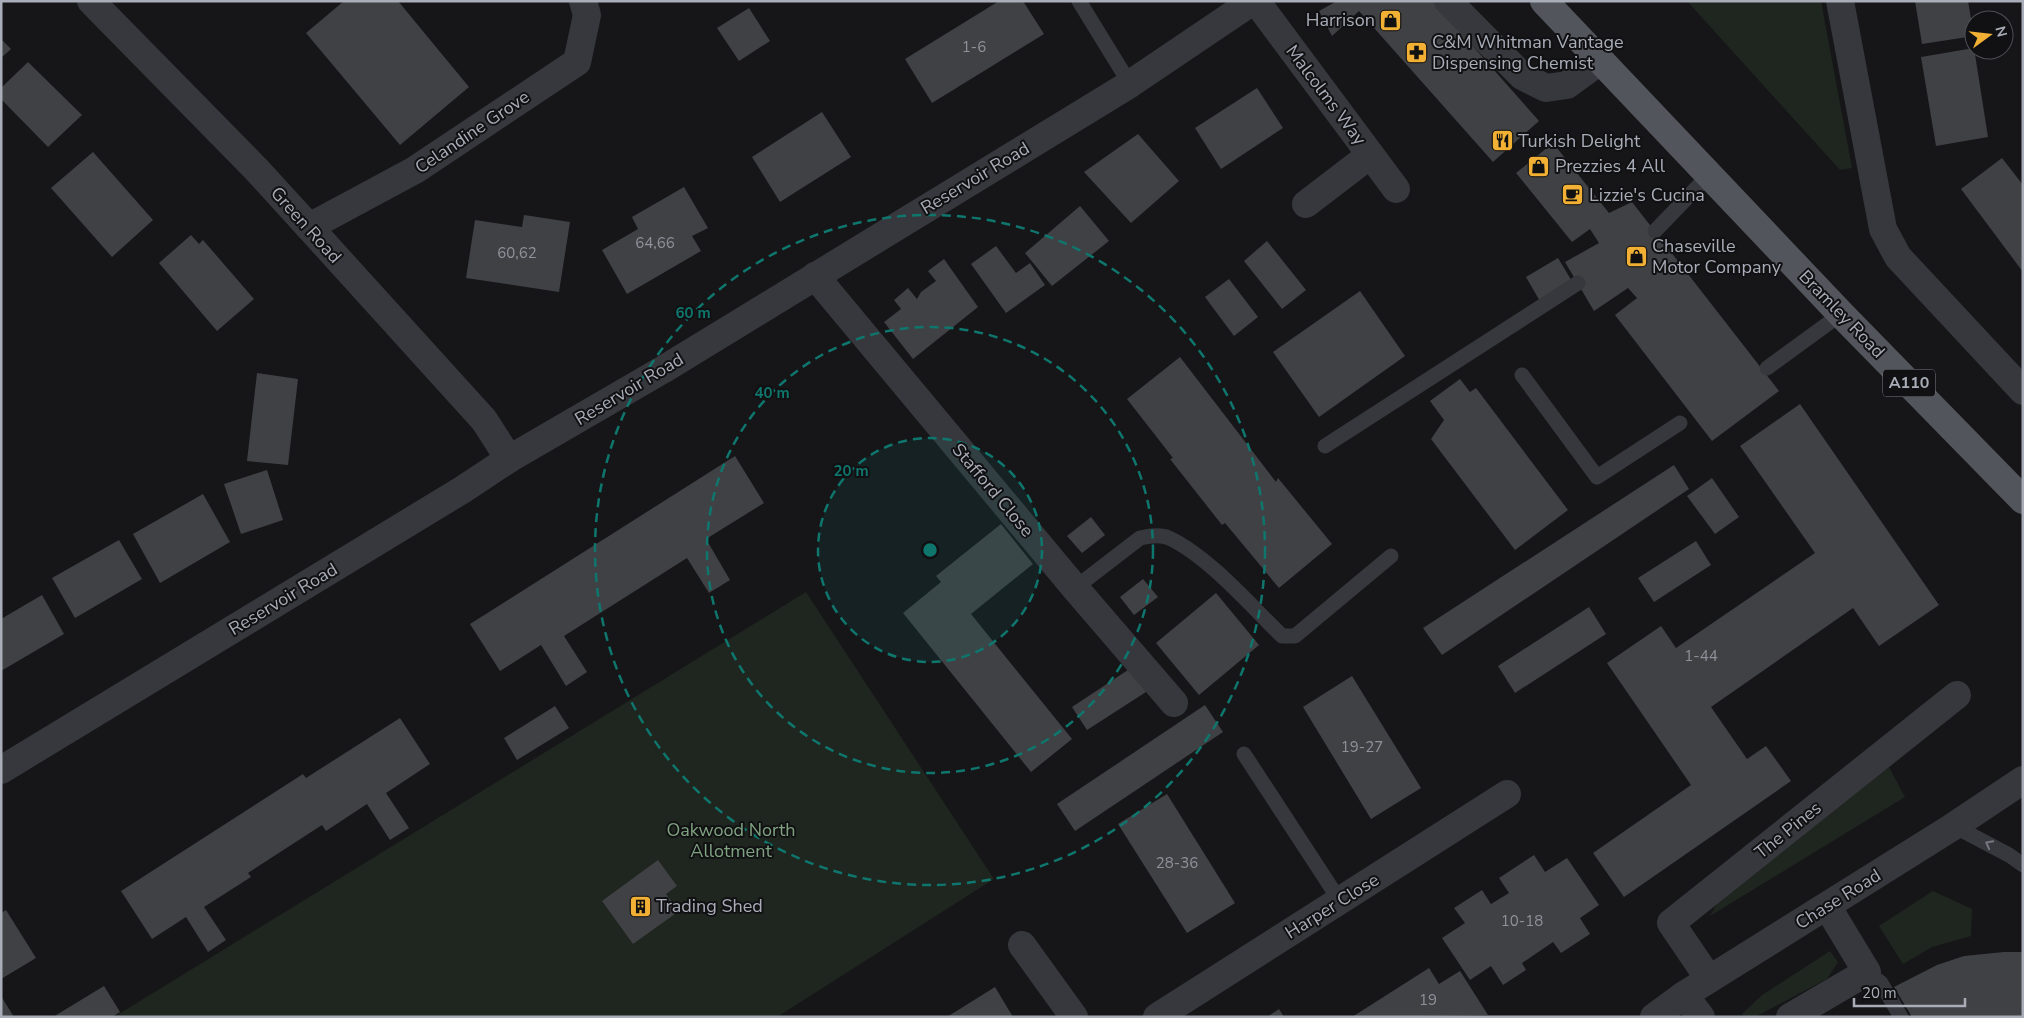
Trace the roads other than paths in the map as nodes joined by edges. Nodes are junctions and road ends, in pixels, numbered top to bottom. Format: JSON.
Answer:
{"nodes":[{"id":1,"x":91,"y":1,"type":"edge"},
{"id":2,"x":583,"y":1,"type":"edge"},
{"id":3,"x":1079,"y":1,"type":"edge"},
{"id":4,"x":1254,"y":1,"type":"edge"},
{"id":5,"x":1448,"y":1,"type":"edge"},
{"id":6,"x":1544,"y":1,"type":"edge"},
{"id":7,"x":1840,"y":1,"type":"edge"},
{"id":8,"x":1600,"y":61,"type":"junction"},
{"id":9,"x":1130,"y":84,"type":"junction"},
{"id":10,"x":1370,"y":155,"type":"junction"},
{"id":11,"x":1709,"y":176,"type":"junction"},
{"id":12,"x":1396,"y":189,"type":"dead end"},
{"id":13,"x":1306,"y":204,"type":"dead end"},
{"id":14,"x":309,"y":226,"type":"junction"},
{"id":15,"x":1655,"y":231,"type":"dead end"},
{"id":16,"x":815,"y":276,"type":"junction"},
{"id":17,"x":1578,"y":283,"type":"dead end"},
{"id":18,"x":1841,"y":314,"type":"junction"},
{"id":19,"x":1767,"y":368,"type":"dead end"},
{"id":20,"x":1522,"y":375,"type":"dead end"},
{"id":21,"x":2023,"y":391,"type":"edge"},
{"id":22,"x":1680,"y":423,"type":"dead end"},
{"id":23,"x":1325,"y":446,"type":"dead end"},
{"id":24,"x":509,"y":459,"type":"junction"},
{"id":25,"x":2023,"y":500,"type":"edge"},
{"id":26,"x":1391,"y":556,"type":"dead end"},
{"id":27,"x":1075,"y":588,"type":"junction"},
{"id":28,"x":1957,"y":695,"type":"dead end"},
{"id":29,"x":1174,"y":703,"type":"dead end"},
{"id":30,"x":1244,"y":754,"type":"dead end"},
{"id":31,"x":1,"y":770,"type":"edge"},
{"id":32,"x":2023,"y":780,"type":"edge"},
{"id":33,"x":1507,"y":794,"type":"dead end"},
{"id":34,"x":1954,"y":826,"type":"junction"},
{"id":35,"x":2023,"y":865,"type":"edge"},
{"id":36,"x":1340,"y":901,"type":"junction"},
{"id":37,"x":1827,"y":906,"type":"junction"},
{"id":38,"x":1022,"y":944,"type":"dead end"},
{"id":39,"x":1866,"y":972,"type":"junction"},
{"id":40,"x":1709,"y":980,"type":"junction"},
{"id":41,"x":1684,"y":995,"type":"junction"},
{"id":42,"x":1074,"y":1017,"type":"edge"},
{"id":43,"x":1157,"y":1017,"type":"edge"},
{"id":44,"x":1654,"y":1017,"type":"edge"},
{"id":45,"x":1701,"y":1017,"type":"edge"},
{"id":46,"x":1790,"y":1017,"type":"edge"},
{"id":47,"x":1901,"y":1017,"type":"edge"}],
"edges":[{"from":1,"to":14,"type":"street","name":"Green Road"},
{"from":2,"to":14,"type":"street","name":"Celandine Grove"},
{"from":3,"to":9,"type":"lane"},
{"from":4,"to":9,"type":"street","name":"Reservoir Road"},
{"from":4,"to":10,"type":"street","name":"Malcolms Way"},
{"from":5,"to":8,"type":"street"},
{"from":6,"to":8,"type":"main road","name":"Bramley Road","number":"A110"},
{"from":7,"to":21,"type":"street"},
{"from":8,"to":11,"type":"main road","name":"Bramley Road","number":"A110"},
{"from":9,"to":16,"type":"street","name":"Reservoir Road"},
{"from":10,"to":12,"type":"street","name":"Malcolms Way"},
{"from":10,"to":13,"type":"street"},
{"from":11,"to":15,"type":"lane"},
{"from":11,"to":18,"type":"main road","name":"Bramley Road","number":"A110"},
{"from":14,"to":24,"type":"street","name":"Green Road"},
{"from":16,"to":24,"type":"street","name":"Reservoir Road"},
{"from":16,"to":27,"type":"street","name":"Stafford Close"},
{"from":17,"to":23,"type":"lane"},
{"from":18,"to":19,"type":"lane"},
{"from":18,"to":25,"type":"main road","name":"Bramley Road","number":"A110"},
{"from":20,"to":22,"type":"lane"},
{"from":24,"to":31,"type":"street","name":"Reservoir Road"},
{"from":26,"to":27,"type":"lane"},
{"from":27,"to":29,"type":"street","name":"Stafford Close"},
{"from":28,"to":40,"type":"street","name":"The Pines"},
{"from":30,"to":36,"type":"lane"},
{"from":32,"to":34,"type":"street","name":"Chase Road"},
{"from":33,"to":36,"type":"street","name":"Harper Close"},
{"from":35,"to":34,"type":"lane","one_way":true},
{"from":34,"to":37,"type":"street","name":"Chase Road"},
{"from":36,"to":43,"type":"street","name":"Harper Close"},
{"from":37,"to":39,"type":"street"},
{"from":37,"to":40,"type":"street","name":"Chase Road"},
{"from":38,"to":42,"type":"street"},
{"from":39,"to":46,"type":"street"},
{"from":39,"to":47,"type":"lane"},
{"from":40,"to":41,"type":"street","name":"Chase Road"},
{"from":41,"to":44,"type":"street","name":"Chase Road"},
{"from":41,"to":45,"type":"street"}]}
